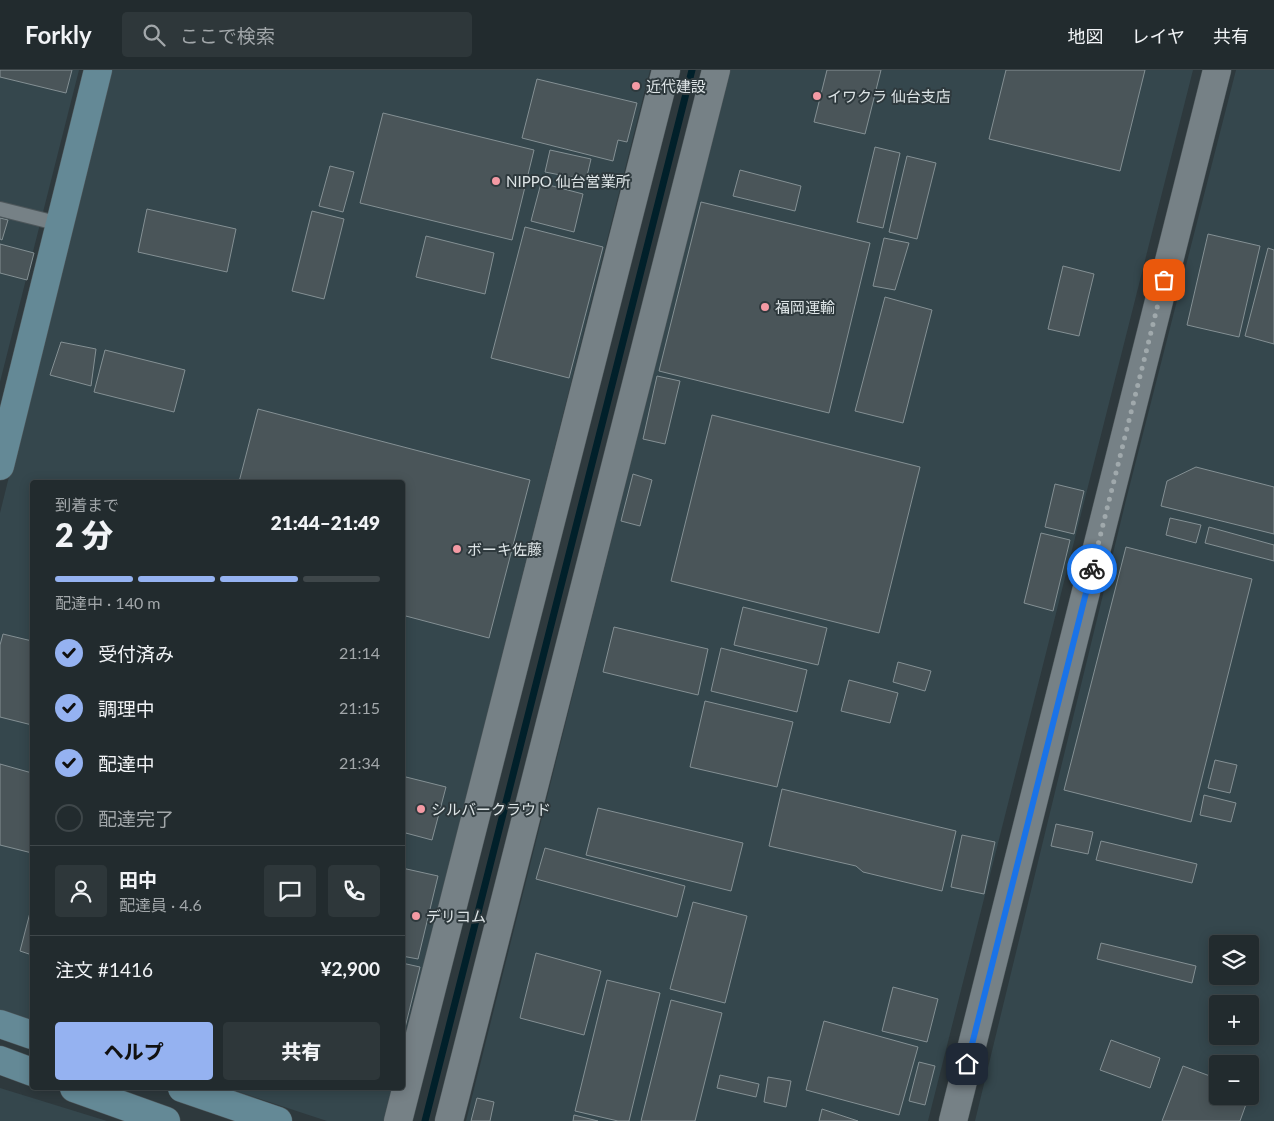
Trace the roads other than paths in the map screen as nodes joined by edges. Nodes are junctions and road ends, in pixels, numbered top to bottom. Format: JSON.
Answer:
{"nodes":[{"id":1,"x":98,"y":70,"type":"edge"},
{"id":2,"x":666,"y":70,"type":"edge"},
{"id":3,"x":716,"y":70,"type":"edge"},
{"id":4,"x":1217,"y":70,"type":"edge"},
{"id":5,"x":0,"y":209,"type":"edge"},
{"id":6,"x":60,"y":224,"type":"junction"},
{"id":7,"x":0,"y":466,"type":"edge"},
{"id":8,"x":0,"y":1024,"type":"edge"},
{"id":9,"x":30,"y":1034,"type":"edge"},
{"id":10,"x":0,"y":1060,"type":"edge"},
{"id":11,"x":30,"y":1071,"type":"edge"},
{"id":12,"x":80,"y":1090,"type":"edge"},
{"id":13,"x":188,"y":1090,"type":"edge"},
{"id":14,"x":166,"y":1121,"type":"edge"},
{"id":15,"x":278,"y":1121,"type":"edge"},
{"id":16,"x":398,"y":1121,"type":"edge"},
{"id":17,"x":449,"y":1121,"type":"edge"},
{"id":18,"x":953,"y":1121,"type":"edge"}],
"edges":[{"from":1,"to":6,"type":"street"},
{"from":2,"to":16,"type":"street"},
{"from":3,"to":17,"type":"street"},
{"from":4,"to":18,"type":"street"},
{"from":5,"to":6,"type":"lane"},
{"from":6,"to":7,"type":"street"},
{"from":8,"to":9,"type":"street"},
{"from":10,"to":11,"type":"street"},
{"from":12,"to":14,"type":"street"},
{"from":13,"to":15,"type":"street"}]}
